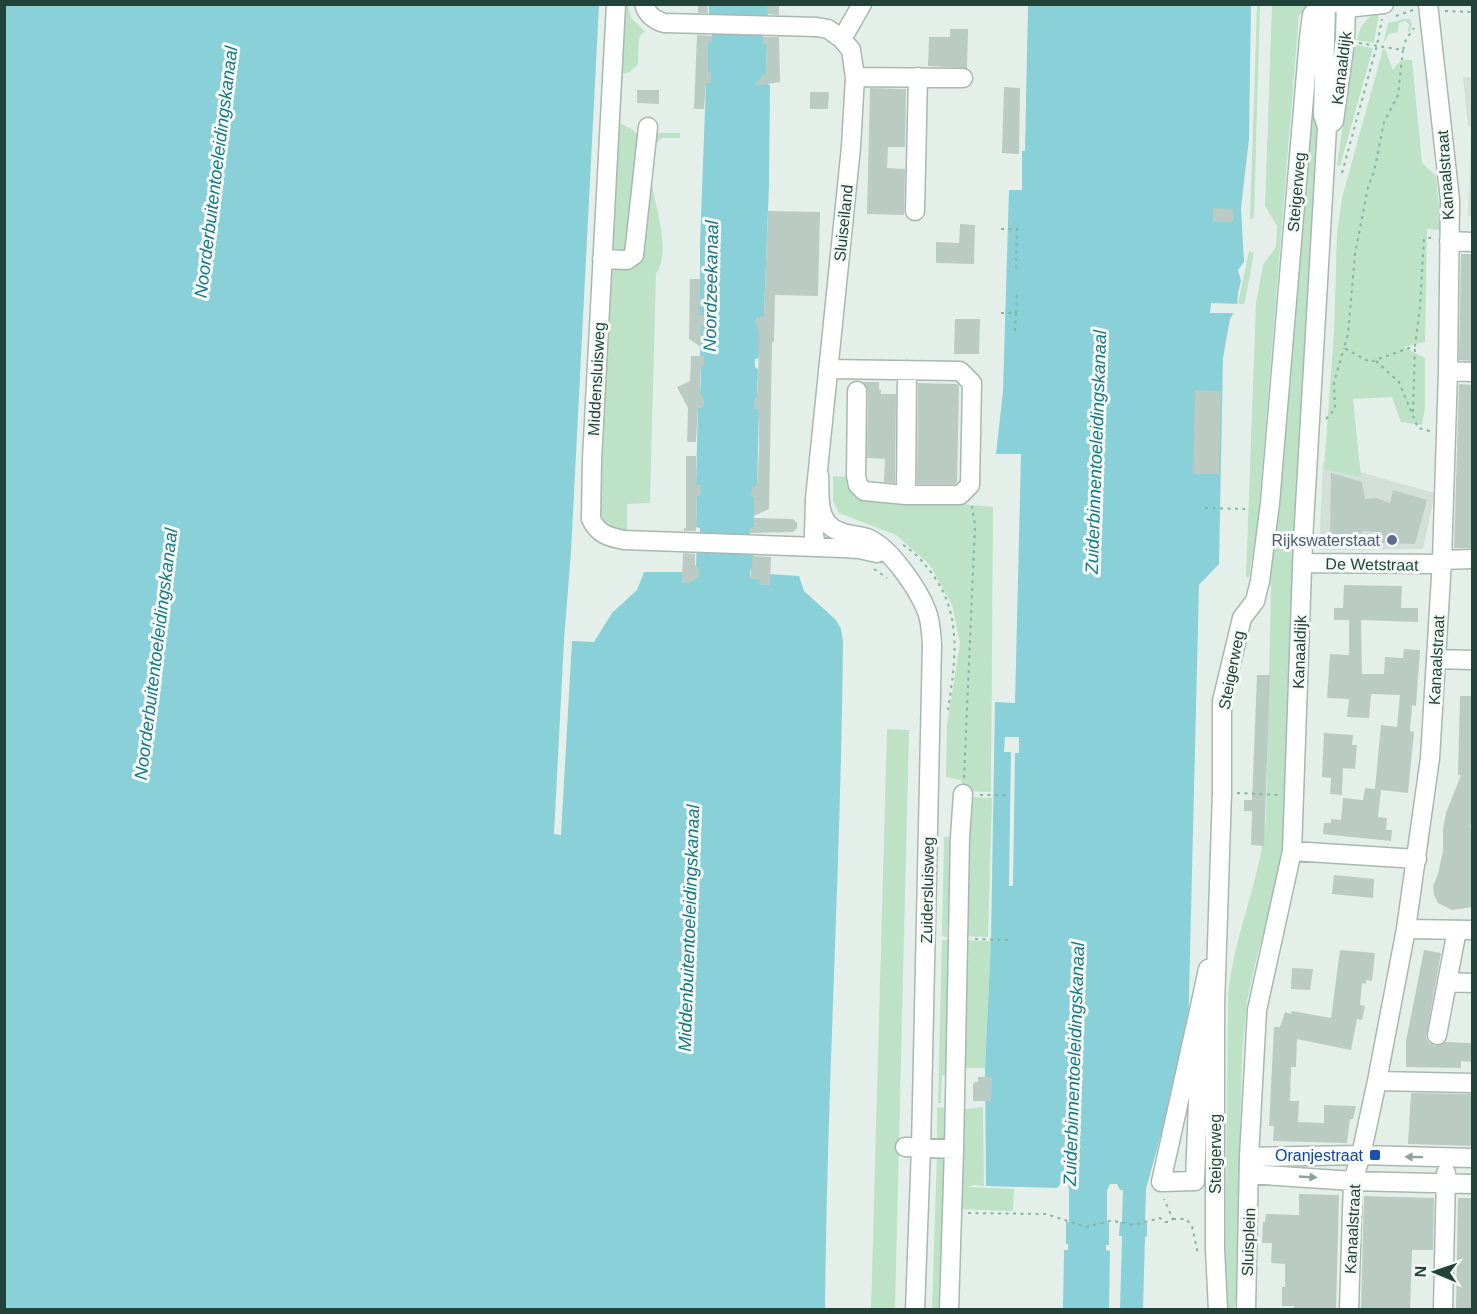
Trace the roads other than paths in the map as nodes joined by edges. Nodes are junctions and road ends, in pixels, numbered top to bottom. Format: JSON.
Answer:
{"nodes":[{"id":1,"x":616,"y":4,"type":"edge"},
{"id":2,"x":644,"y":4,"type":"edge"},
{"id":3,"x":862,"y":4,"type":"edge"},
{"id":4,"x":1321,"y":4,"type":"edge"},
{"id":5,"x":1326,"y":4,"type":"edge"},
{"id":6,"x":1344,"y":6,"type":"edge"},
{"id":7,"x":1424,"y":8,"type":"edge"},
{"id":8,"x":1383,"y":11,"type":"edge"},
{"id":9,"x":842,"y":39,"type":"junction"},
{"id":10,"x":855,"y":76,"type":"junction"},
{"id":11,"x":918,"y":77,"type":"junction"},
{"id":12,"x":963,"y":78,"type":"dead end"},
{"id":13,"x":648,"y":127,"type":"dead end"},
{"id":14,"x":1327,"y":127,"type":"junction"},
{"id":15,"x":915,"y":211,"type":"dead end"},
{"id":16,"x":1449,"y":238,"type":"junction"},
{"id":17,"x":1473,"y":242,"type":"edge"},
{"id":18,"x":602,"y":259,"type":"junction"},
{"id":19,"x":828,"y":369,"type":"junction"},
{"id":20,"x":907,"y":370,"type":"junction"},
{"id":21,"x":1448,"y":371,"type":"junction"},
{"id":22,"x":1473,"y":372,"type":"edge"},
{"id":23,"x":857,"y":390,"type":"dead end"},
{"id":24,"x":819,"y":475,"type":"junction"},
{"id":25,"x":906,"y":495,"type":"junction"},
{"id":26,"x":832,"y":528,"type":"junction"},
{"id":27,"x":821,"y":547,"type":"junction"},
{"id":28,"x":894,"y":549,"type":"junction"},
{"id":29,"x":1473,"y":559,"type":"edge"},
{"id":30,"x":1441,"y":562,"type":"junction"},
{"id":31,"x":1303,"y":563,"type":"junction"},
{"id":32,"x":1436,"y":659,"type":"junction"},
{"id":33,"x":1473,"y":660,"type":"edge"},
{"id":34,"x":963,"y":795,"type":"road end"},
{"id":35,"x":1292,"y":851,"type":"junction"},
{"id":36,"x":1417,"y":859,"type":"junction"},
{"id":37,"x":1406,"y":929,"type":"junction"},
{"id":38,"x":1465,"y":930,"type":"edge"},
{"id":39,"x":1217,"y":932,"type":"junction"},
{"id":40,"x":1447,"y":982,"type":"junction"},
{"id":41,"x":1473,"y":983,"type":"edge"},
{"id":42,"x":1202,"y":997,"type":"junction"},
{"id":43,"x":1437,"y":1035,"type":"dead end"},
{"id":44,"x":1377,"y":1081,"type":"junction"},
{"id":45,"x":1473,"y":1083,"type":"edge"},
{"id":46,"x":913,"y":1147,"type":"junction"},
{"id":47,"x":954,"y":1149,"type":"junction"},
{"id":48,"x":1361,"y":1155,"type":"junction"},
{"id":49,"x":1446,"y":1158,"type":"junction"},
{"id":50,"x":1473,"y":1158,"type":"edge"},
{"id":51,"x":1250,"y":1165,"type":"junction"},
{"id":52,"x":1353,"y":1181,"type":"junction"},
{"id":53,"x":1446,"y":1183,"type":"junction"},
{"id":54,"x":1473,"y":1184,"type":"edge"},
{"id":55,"x":915,"y":1310,"type":"edge"},
{"id":56,"x":949,"y":1310,"type":"edge"},
{"id":57,"x":1218,"y":1310,"type":"edge"},
{"id":58,"x":1246,"y":1310,"type":"edge"},
{"id":59,"x":1349,"y":1310,"type":"edge"},
{"id":60,"x":1443,"y":1310,"type":"edge"}],
"edges":[{"from":1,"to":18,"type":"street","name":"Middensluisweg"},
{"from":2,"to":9,"type":"street"},
{"from":3,"to":9,"type":"street"},
{"from":4,"to":39,"type":"street","name":"Steigerweg"},
{"from":5,"to":14,"type":"street","name":"Kanaaldijk"},
{"from":6,"to":8,"type":"street"},
{"from":6,"to":14,"type":"street","name":"Kanaaldijk"},
{"from":7,"to":16,"type":"street","name":"Kanaalstraat"},
{"from":9,"to":10,"type":"street","name":"Sluiseiland"},
{"from":10,"to":11,"type":"street"},
{"from":10,"to":19,"type":"street","name":"Sluiseiland"},
{"from":11,"to":12,"type":"street"},
{"from":11,"to":15,"type":"street"},
{"from":13,"to":18,"type":"street"},
{"from":14,"to":31,"type":"street","name":"Kanaaldijk"},
{"from":16,"to":17,"type":"street"},
{"from":16,"to":21,"type":"street","name":"Kanaalstraat"},
{"from":18,"to":27,"type":"street","name":"Middensluisweg"},
{"from":19,"to":20,"type":"street"},
{"from":19,"to":24,"type":"street","name":"Sluiseiland"},
{"from":20,"to":25,"type":"street"},
{"from":20,"to":25,"type":"street"},
{"from":21,"to":22,"type":"street"},
{"from":21,"to":30,"type":"street","name":"Kanaalstraat"},
{"from":23,"to":25,"type":"street"},
{"from":24,"to":26,"type":"street","name":"Sluiseiland"},
{"from":24,"to":27,"type":"street","name":"Sluiseiland"},
{"from":26,"to":27,"type":"street"},
{"from":26,"to":28,"type":"street"},
{"from":27,"to":28,"type":"street"},
{"from":28,"to":46,"type":"street","name":"Zuidersluisweg"},
{"from":29,"to":30,"type":"street","name":"De Wetstraat"},
{"from":30,"to":31,"type":"street","name":"De Wetstraat"},
{"from":30,"to":32,"type":"street","name":"Kanaalstraat"},
{"from":31,"to":35,"type":"street","name":"Kanaaldijk"},
{"from":32,"to":33,"type":"street"},
{"from":32,"to":36,"type":"street","name":"Kanaalstraat"},
{"from":34,"to":47,"type":"street"},
{"from":35,"to":36,"type":"street"},
{"from":35,"to":51,"type":"street","name":"Kanaaldijk"},
{"from":36,"to":37,"type":"street","name":"Kanaalstraat"},
{"from":37,"to":38,"type":"street"},
{"from":37,"to":44,"type":"street","name":"Kanaalstraat"},
{"from":38,"to":40,"type":"street"},
{"from":39,"to":42,"type":"street"},
{"from":39,"to":57,"type":"street","name":"Steigerweg"},
{"from":40,"to":41,"type":"street"},
{"from":40,"to":43,"type":"street"},
{"from":42,"to":42,"type":"street"},
{"from":44,"to":45,"type":"street"},
{"from":44,"to":48,"type":"street","name":"Kanaalstraat"},
{"from":46,"to":47,"type":"street"},
{"from":46,"to":55,"type":"street","name":"Zuidersluisweg"},
{"from":47,"to":56,"type":"street"},
{"from":49,"to":48,"type":"street","one_way":true},
{"from":48,"to":51,"type":"street"},
{"from":48,"to":52,"type":"street","name":"Kanaalstraat"},
{"from":49,"to":50,"type":"street"},
{"from":49,"to":53,"type":"street"},
{"from":51,"to":52,"type":"street","one_way":true},
{"from":51,"to":58,"type":"street","name":"Sluisplein"},
{"from":52,"to":53,"type":"street"},
{"from":52,"to":59,"type":"street","name":"Kanaalstraat"},
{"from":53,"to":54,"type":"street"},
{"from":53,"to":60,"type":"street"}]}
